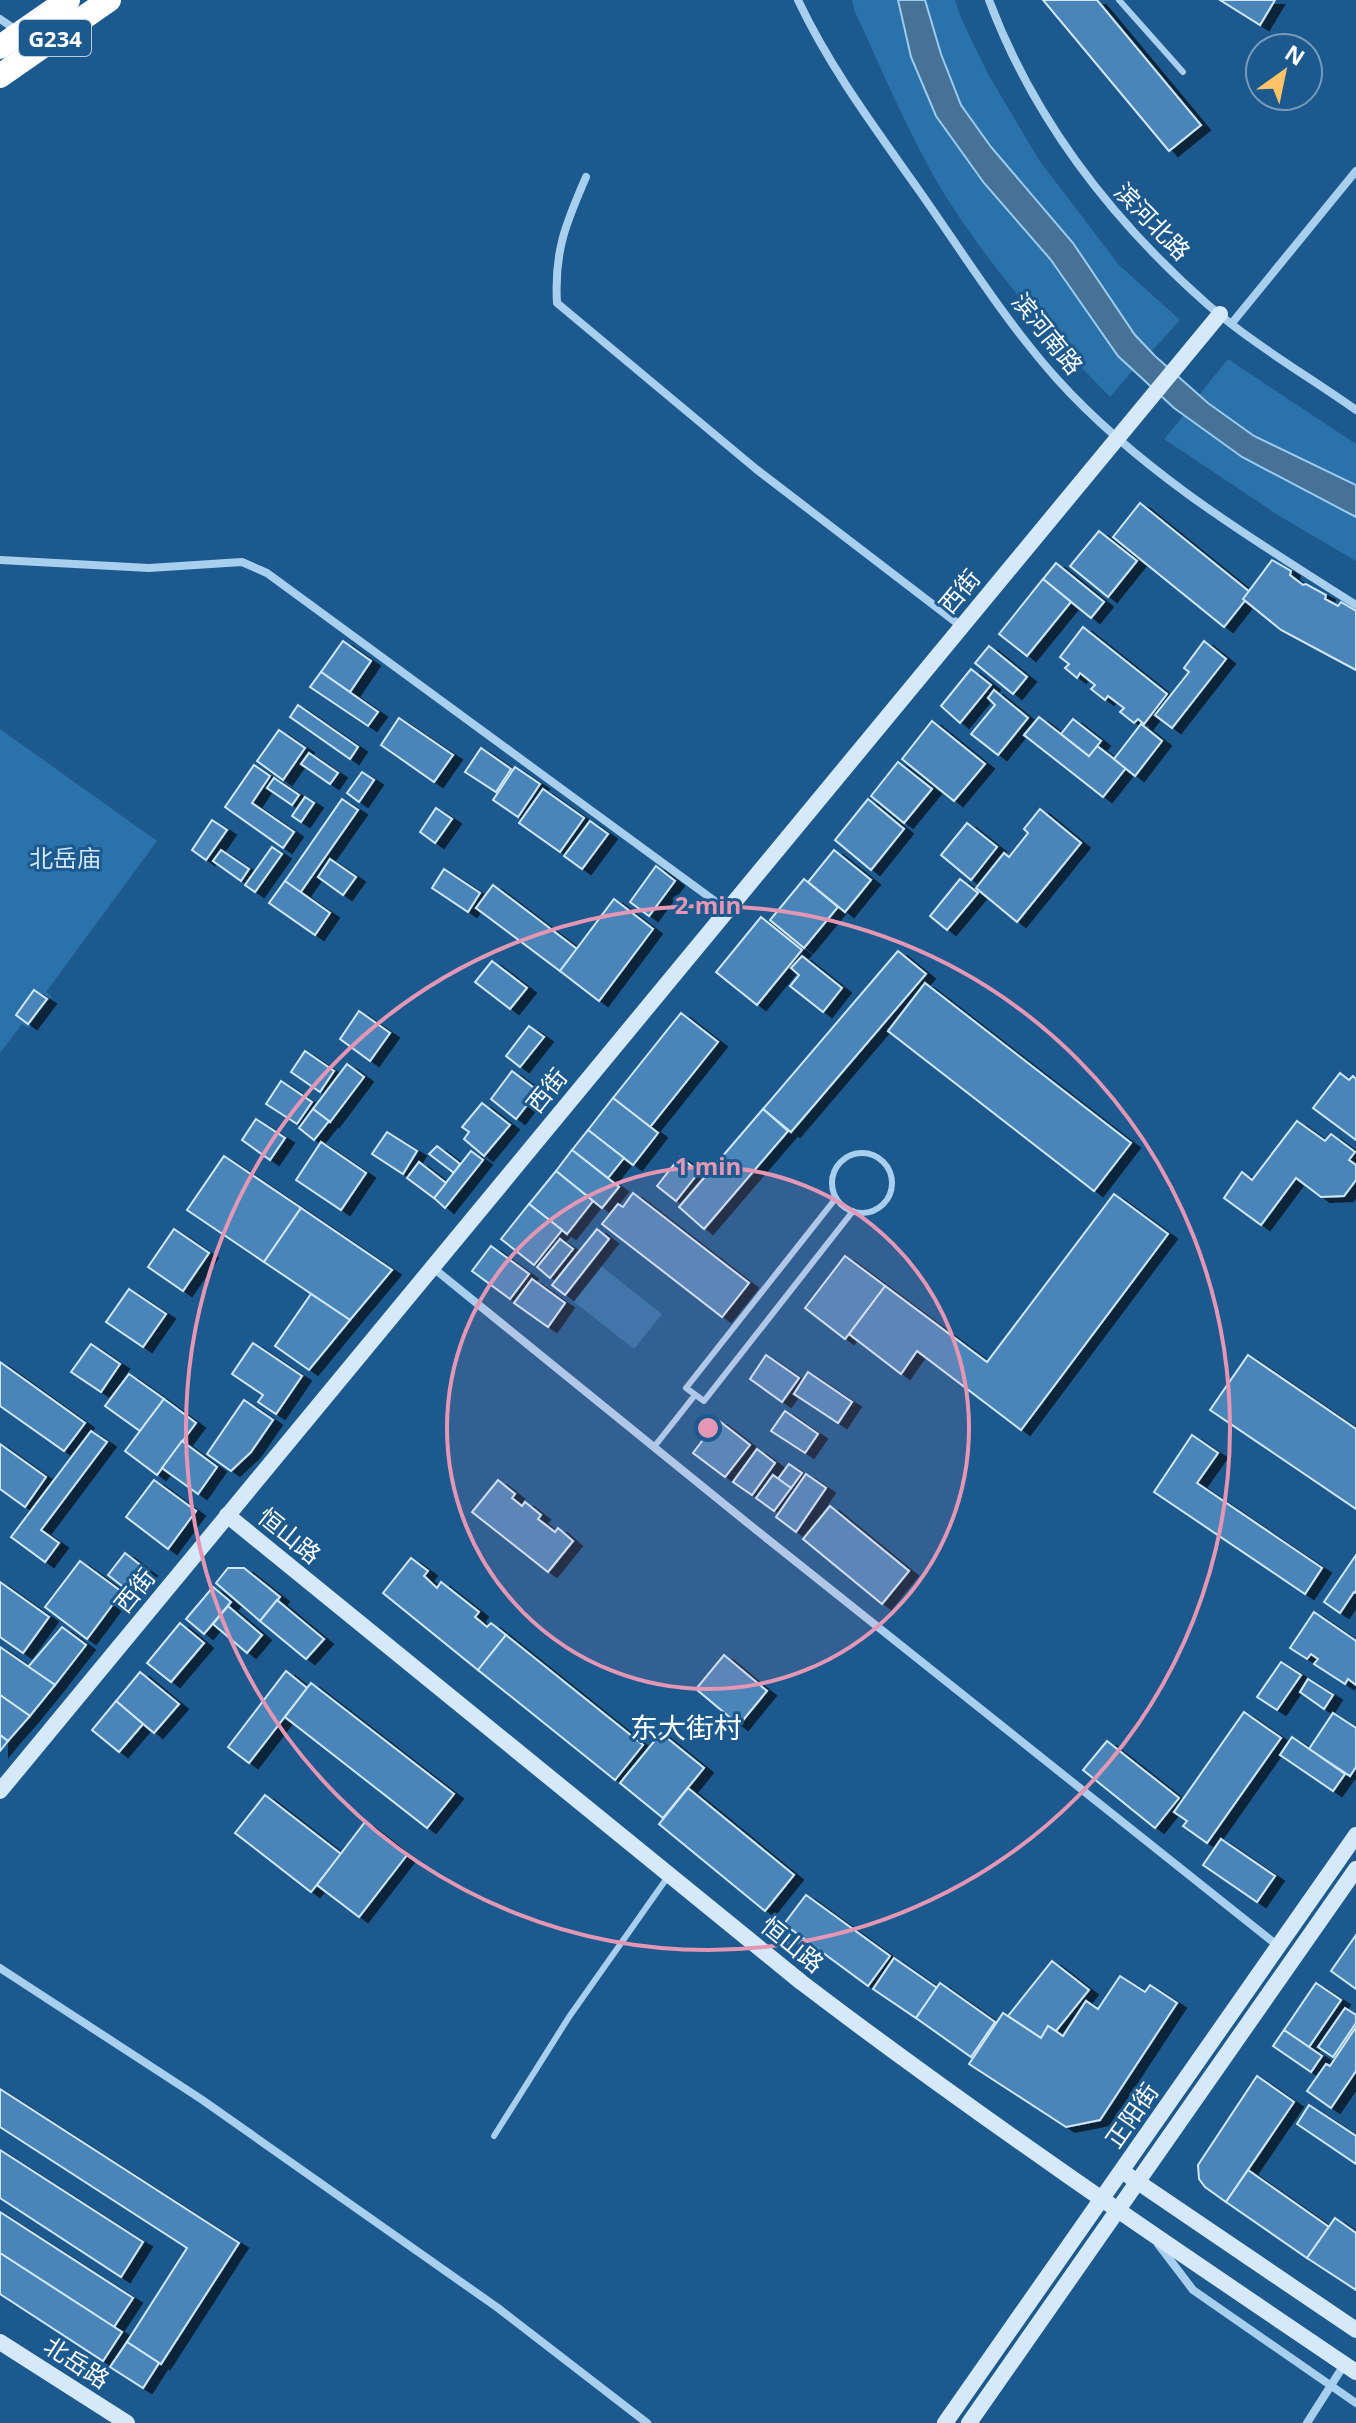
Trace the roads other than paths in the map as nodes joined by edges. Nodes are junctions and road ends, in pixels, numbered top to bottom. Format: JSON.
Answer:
{"nodes":[{"id":1,"x":68,"y":0,"type":"edge"},
{"id":2,"x":109,"y":0,"type":"edge"},
{"id":3,"x":798,"y":0,"type":"edge"},
{"id":4,"x":989,"y":0,"type":"edge"},
{"id":5,"x":1119,"y":0,"type":"edge"},
{"id":6,"x":7,"y":33,"type":"edge"},
{"id":7,"x":1183,"y":72,"type":"dead end"},
{"id":8,"x":0,"y":76,"type":"edge"},
{"id":9,"x":1356,"y":171,"type":"edge"},
{"id":10,"x":586,"y":177,"type":"dead end"},
{"id":11,"x":1226,"y":318,"type":"junction"},
{"id":12,"x":1356,"y":410,"type":"edge"},
{"id":13,"x":1118,"y":437,"type":"junction"},
{"id":14,"x":0,"y":560,"type":"edge"},
{"id":15,"x":1356,"y":605,"type":"edge"},
{"id":16,"x":961,"y":626,"type":"junction"},
{"id":17,"x":727,"y":910,"type":"junction"},
{"id":18,"x":836,"y":1198,"type":"junction"},
{"id":19,"x":853,"y":1211,"type":"junction"},
{"id":20,"x":432,"y":1267,"type":"junction"},
{"id":21,"x":695,"y":1395,"type":"junction"},
{"id":22,"x":654,"y":1447,"type":"junction"},
{"id":23,"x":227,"y":1515,"type":"junction"},
{"id":24,"x":0,"y":1791,"type":"edge"},
{"id":25,"x":1356,"y":1835,"type":"edge"},
{"id":26,"x":1356,"y":1869,"type":"edge"},
{"id":27,"x":669,"y":1875,"type":"junction"},
{"id":28,"x":1278,"y":1946,"type":"junction"},
{"id":29,"x":0,"y":1968,"type":"edge"},
{"id":30,"x":494,"y":2136,"type":"dead end"},
{"id":31,"x":1121,"y":2171,"type":"junction"},
{"id":32,"x":1137,"y":2182,"type":"junction"},
{"id":33,"x":1101,"y":2200,"type":"junction"},
{"id":34,"x":1117,"y":2211,"type":"junction"},
{"id":35,"x":1148,"y":2231,"type":"junction"},
{"id":36,"x":1356,"y":2330,"type":"edge"},
{"id":37,"x":0,"y":2342,"type":"edge"},
{"id":38,"x":1350,"y":2368,"type":"edge"},
{"id":39,"x":1331,"y":2385,"type":"junction"},
{"id":40,"x":1356,"y":2403,"type":"edge"},
{"id":41,"x":127,"y":2423,"type":"edge"},
{"id":42,"x":647,"y":2423,"type":"edge"},
{"id":43,"x":945,"y":2423,"type":"edge"},
{"id":44,"x":969,"y":2423,"type":"edge"},
{"id":45,"x":1307,"y":2423,"type":"edge"}],
"edges":[{"from":1,"to":6,"type":"highway","number":"G234"},
{"from":2,"to":8,"type":"highway","number":"G234"},
{"from":3,"to":13,"type":"street","name":"滨河南路"},
{"from":4,"to":11,"type":"street","name":"滨河北路"},
{"from":5,"to":7,"type":"lane"},
{"from":9,"to":11,"type":"street"},
{"from":10,"to":16,"type":"street"},
{"from":11,"to":12,"type":"street","name":"滨河北路"},
{"from":11,"to":13,"type":"street","name":"西街"},
{"from":13,"to":15,"type":"street","name":"滨河南路"},
{"from":13,"to":16,"type":"street","name":"西街"},
{"from":14,"to":17,"type":"street"},
{"from":16,"to":17,"type":"street","name":"西街"},
{"from":17,"to":20,"type":"street","name":"西街"},
{"from":18,"to":19,"type":"lane"},
{"from":18,"to":19,"type":"lane"},
{"from":18,"to":21,"type":"lane"},
{"from":19,"to":21,"type":"lane"},
{"from":20,"to":22,"type":"street"},
{"from":20,"to":23,"type":"street","name":"西街"},
{"from":21,"to":22,"type":"lane"},
{"from":22,"to":28,"type":"street"},
{"from":23,"to":24,"type":"street","name":"西街"},
{"from":23,"to":27,"type":"street","name":"恒山路"},
{"from":25,"to":28,"type":"street","name":"正阳街"},
{"from":26,"to":32,"type":"street","name":"正阳街"},
{"from":27,"to":30,"type":"lane"},
{"from":27,"to":33,"type":"street","name":"恒山路"},
{"from":28,"to":31,"type":"street","name":"正阳街"},
{"from":29,"to":42,"type":"street"},
{"from":31,"to":32,"type":"street"},
{"from":31,"to":33,"type":"street","name":"正阳街"},
{"from":32,"to":34,"type":"street","name":"正阳街"},
{"from":32,"to":36,"type":"street"},
{"from":33,"to":34,"type":"street","name":"恒山路"},
{"from":33,"to":43,"type":"street","name":"正阳街"},
{"from":34,"to":35,"type":"street","name":"恒山路"},
{"from":34,"to":44,"type":"street","name":"正阳街"},
{"from":35,"to":38,"type":"street","name":"恒山路"},
{"from":35,"to":39,"type":"street"},
{"from":37,"to":41,"type":"street","name":"北岳路"},
{"from":38,"to":39,"type":"street"},
{"from":39,"to":40,"type":"street"},
{"from":39,"to":45,"type":"street"}]}
